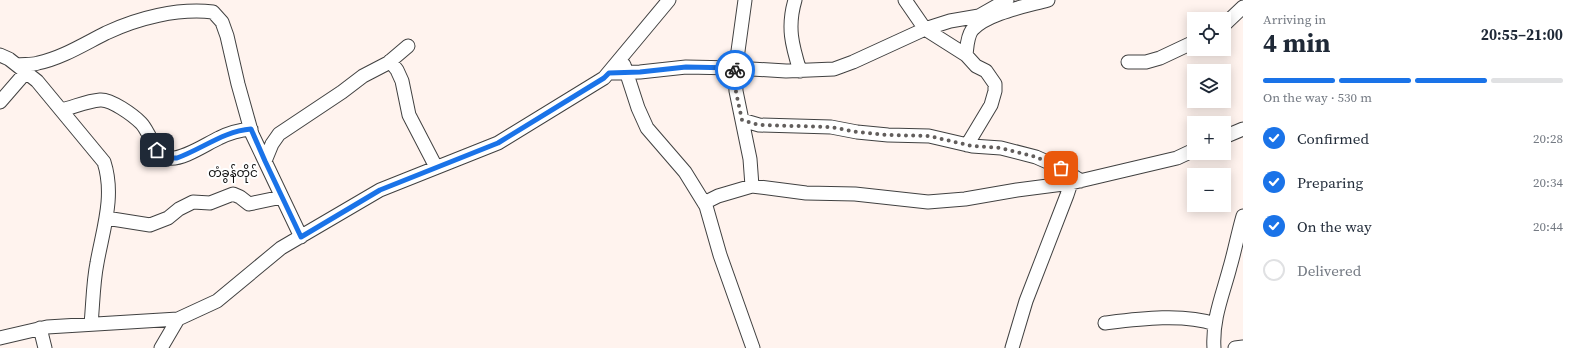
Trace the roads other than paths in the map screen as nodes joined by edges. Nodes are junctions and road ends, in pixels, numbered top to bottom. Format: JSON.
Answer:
{"nodes":[{"id":1,"x":669,"y":0,"type":"edge"},
{"id":2,"x":745,"y":0,"type":"edge"},
{"id":3,"x":795,"y":0,"type":"edge"},
{"id":4,"x":905,"y":0,"type":"edge"},
{"id":5,"x":1007,"y":0,"type":"edge"},
{"id":6,"x":1048,"y":0,"type":"edge"},
{"id":7,"x":1243,"y":7,"type":"edge"},
{"id":8,"x":1231,"y":18,"type":"edge"},
{"id":9,"x":925,"y":29,"type":"junction"},
{"id":10,"x":1187,"y":45,"type":"edge"},
{"id":11,"x":408,"y":46,"type":"dead end"},
{"id":12,"x":966,"y":54,"type":"junction"},
{"id":13,"x":0,"y":55,"type":"edge"},
{"id":14,"x":623,"y":56,"type":"junction"},
{"id":15,"x":390,"y":61,"type":"junction"},
{"id":16,"x":1128,"y":62,"type":"dead end"},
{"id":17,"x":21,"y":68,"type":"junction"},
{"id":18,"x":736,"y":68,"type":"junction"},
{"id":19,"x":800,"y":71,"type":"junction"},
{"id":20,"x":625,"y":72,"type":"junction"},
{"id":21,"x":609,"y":73,"type":"junction"},
{"id":22,"x":0,"y":102,"type":"edge"},
{"id":23,"x":61,"y":110,"type":"junction"},
{"id":24,"x":742,"y":120,"type":"junction"},
{"id":25,"x":251,"y":129,"type":"junction"},
{"id":26,"x":1243,"y":129,"type":"edge"},
{"id":27,"x":1231,"y":134,"type":"edge"},
{"id":28,"x":967,"y":145,"type":"junction"},
{"id":29,"x":1187,"y":153,"type":"edge"},
{"id":30,"x":265,"y":161,"type":"junction"},
{"id":31,"x":436,"y":167,"type":"junction"},
{"id":32,"x":1076,"y":182,"type":"junction"},
{"id":33,"x":752,"y":186,"type":"junction"},
{"id":34,"x":282,"y":197,"type":"junction"},
{"id":35,"x":704,"y":203,"type":"junction"},
{"id":36,"x":1243,"y":216,"type":"edge"},
{"id":37,"x":106,"y":218,"type":"junction"},
{"id":38,"x":301,"y":237,"type":"junction"},
{"id":39,"x":178,"y":319,"type":"junction"},
{"id":40,"x":1105,"y":323,"type":"dead end"},
{"id":41,"x":91,"y":324,"type":"junction"},
{"id":42,"x":1215,"y":324,"type":"junction"},
{"id":43,"x":40,"y":328,"type":"junction"},
{"id":44,"x":0,"y":338,"type":"edge"},
{"id":45,"x":1243,"y":347,"type":"edge"},
{"id":46,"x":45,"y":348,"type":"edge"},
{"id":47,"x":161,"y":348,"type":"edge"},
{"id":48,"x":753,"y":348,"type":"edge"},
{"id":49,"x":1012,"y":348,"type":"edge"},
{"id":50,"x":1214,"y":348,"type":"edge"},
{"id":51,"x":1235,"y":348,"type":"edge"}],
"edges":[{"from":1,"to":14,"type":"street"},
{"from":2,"to":18,"type":"street"},
{"from":3,"to":19,"type":"street"},
{"from":4,"to":9,"type":"street"},
{"from":5,"to":9,"type":"street"},
{"from":6,"to":12,"type":"street"},
{"from":7,"to":8,"type":"street"},
{"from":9,"to":12,"type":"street"},
{"from":9,"to":19,"type":"street"},
{"from":10,"to":16,"type":"street"},
{"from":11,"to":15,"type":"street"},
{"from":12,"to":28,"type":"street"},
{"from":13,"to":17,"type":"street"},
{"from":14,"to":20,"type":"street"},
{"from":14,"to":21,"type":"street"},
{"from":15,"to":30,"type":"street"},
{"from":15,"to":31,"type":"street"},
{"from":17,"to":22,"type":"street"},
{"from":17,"to":23,"type":"street"},
{"from":17,"to":25,"type":"street"},
{"from":18,"to":19,"type":"street"},
{"from":18,"to":20,"type":"street"},
{"from":18,"to":24,"type":"street"},
{"from":20,"to":21,"type":"street"},
{"from":20,"to":35,"type":"street"},
{"from":21,"to":31,"type":"street"},
{"from":23,"to":25,"type":"street"},
{"from":23,"to":37,"type":"street"},
{"from":24,"to":28,"type":"street"},
{"from":24,"to":33,"type":"street"},
{"from":25,"to":30,"type":"street"},
{"from":26,"to":27,"type":"street"},
{"from":28,"to":32,"type":"street"},
{"from":29,"to":32,"type":"street"},
{"from":30,"to":34,"type":"street"},
{"from":31,"to":38,"type":"street"},
{"from":32,"to":33,"type":"street"},
{"from":32,"to":49,"type":"street"},
{"from":33,"to":35,"type":"street"},
{"from":34,"to":37,"type":"street"},
{"from":34,"to":38,"type":"street"},
{"from":35,"to":48,"type":"street"},
{"from":36,"to":42,"type":"street"},
{"from":37,"to":41,"type":"street"},
{"from":38,"to":39,"type":"street"},
{"from":39,"to":41,"type":"street"},
{"from":39,"to":47,"type":"street"},
{"from":40,"to":42,"type":"street"},
{"from":41,"to":43,"type":"street"},
{"from":42,"to":50,"type":"street"},
{"from":43,"to":44,"type":"street"},
{"from":43,"to":46,"type":"street"},
{"from":45,"to":51,"type":"street"}]}
